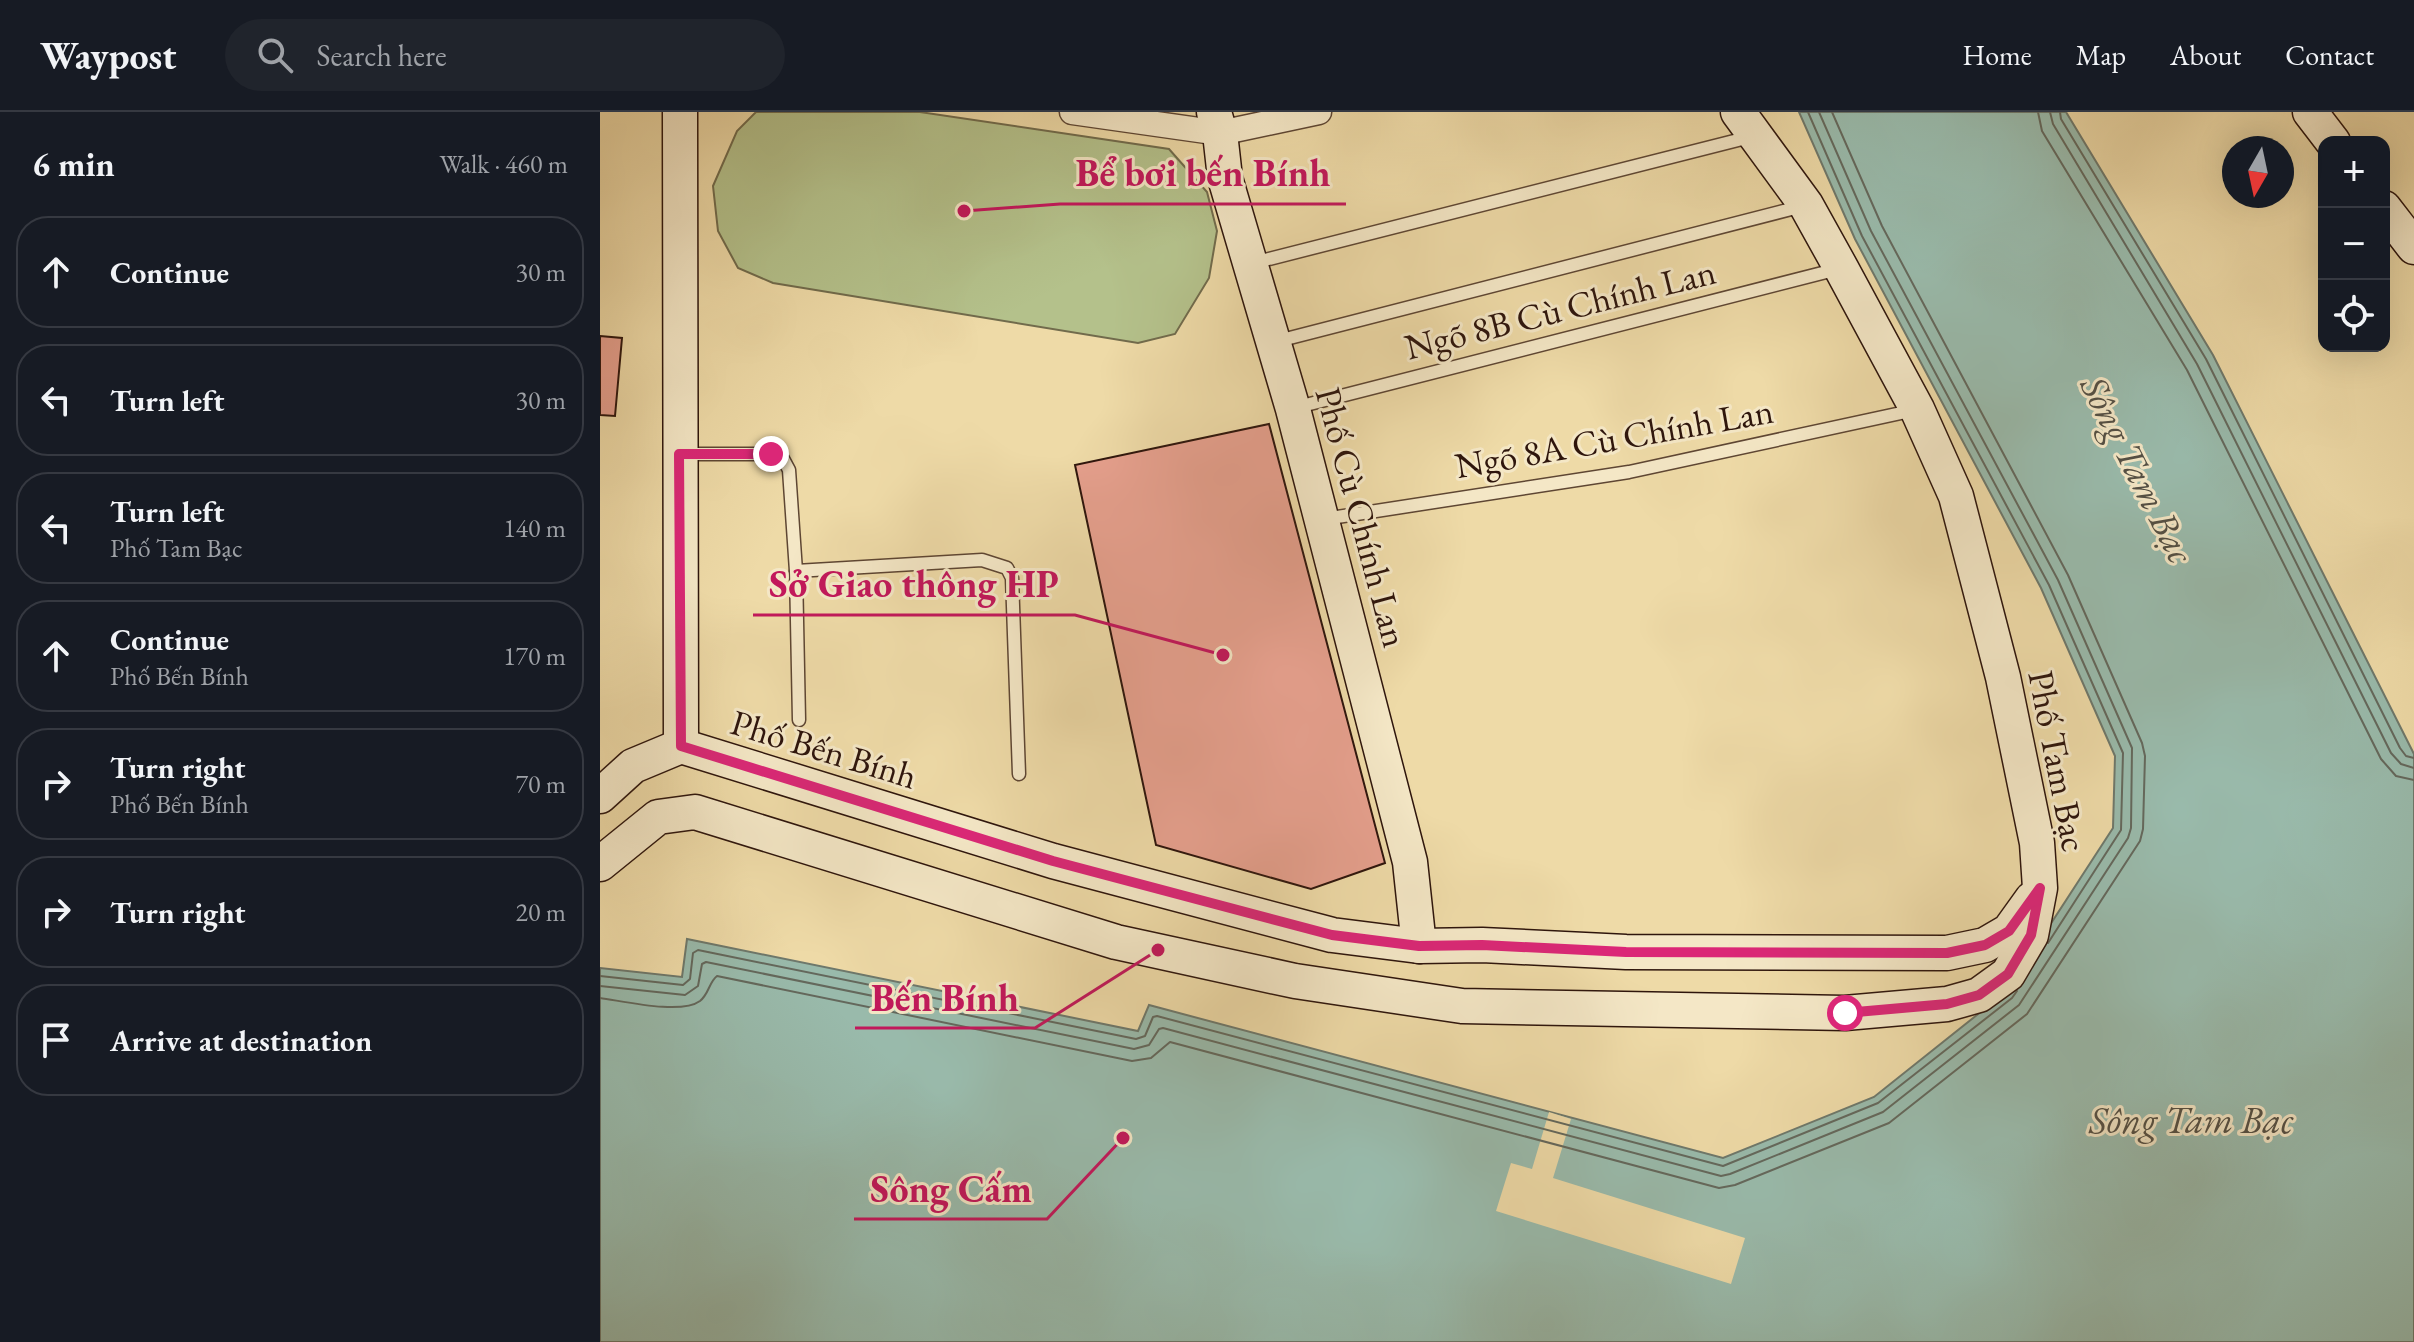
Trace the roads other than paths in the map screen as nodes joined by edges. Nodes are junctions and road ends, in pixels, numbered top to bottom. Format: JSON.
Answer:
{"nodes":[{"id":1,"x":680,"y":112,"type":"edge"},
{"id":2,"x":1072,"y":112,"type":"edge"},
{"id":3,"x":1319,"y":112,"type":"edge"},
{"id":4,"x":2310,"y":112,"type":"edge"},
{"id":5,"x":1217,"y":122,"type":"edge"},
{"id":6,"x":1746,"y":124,"type":"edge"},
{"id":7,"x":2328,"y":136,"type":"edge"},
{"id":8,"x":1806,"y":205,"type":"junction"},
{"id":9,"x":2390,"y":216,"type":"edge"},
{"id":10,"x":2414,"y":247,"type":"edge"},
{"id":11,"x":1250,"y":264,"type":"junction"},
{"id":12,"x":1841,"y":268,"type":"junction"},
{"id":13,"x":1273,"y":343,"type":"junction"},
{"id":14,"x":1293,"y":409,"type":"junction"},
{"id":15,"x":1917,"y":409,"type":"junction"},
{"id":16,"x":679,"y":454,"type":"junction"},
{"id":17,"x":1321,"y":520,"type":"junction"},
{"id":18,"x":796,"y":571,"type":"junction"},
{"id":19,"x":799,"y":720,"type":"dead end"},
{"id":20,"x":681,"y":746,"type":"junction"},
{"id":21,"x":1019,"y":774,"type":"dead end"},
{"id":22,"x":600,"y":796,"type":"edge"},
{"id":23,"x":600,"y":864,"type":"edge"},
{"id":24,"x":2040,"y":888,"type":"junction"},
{"id":25,"x":1419,"y":946,"type":"junction"}],
"edges":[{"from":1,"to":16,"type":"main road","name":"Phố Bến Bính"},
{"from":2,"to":5,"type":"street"},
{"from":3,"to":5,"type":"street"},
{"from":4,"to":7,"type":"main road"},
{"from":5,"to":11,"type":"main road","name":"Phố Cù Chính Lan"},
{"from":6,"to":8,"type":"main road","name":"Phố Tam Bạc"},
{"from":6,"to":11,"type":"lane"},
{"from":8,"to":12,"type":"main road","name":"Phố Tam Bạc"},
{"from":8,"to":13,"type":"lane"},
{"from":9,"to":10,"type":"main road"},
{"from":11,"to":13,"type":"main road","name":"Phố Cù Chính Lan"},
{"from":12,"to":14,"type":"lane","name":"Ngõ 8B Cù Chính Lan"},
{"from":12,"to":15,"type":"main road","name":"Phố Tam Bạc"},
{"from":13,"to":14,"type":"main road","name":"Phố Cù Chính Lan"},
{"from":14,"to":17,"type":"main road","name":"Phố Cù Chính Lan"},
{"from":15,"to":17,"type":"lane","name":"Ngõ 8A Cù Chính Lan"},
{"from":15,"to":24,"type":"main road","name":"Phố Tam Bạc"},
{"from":16,"to":18,"type":"lane"},
{"from":16,"to":20,"type":"main road","name":"Phố Bến Bính"},
{"from":17,"to":25,"type":"main road","name":"Phố Cù Chính Lan"},
{"from":18,"to":19,"type":"lane"},
{"from":18,"to":21,"type":"lane"},
{"from":20,"to":22,"type":"main road"},
{"from":20,"to":25,"type":"main road","name":"Phố Bến Bính"},
{"from":23,"to":24,"type":"main road"},
{"from":24,"to":25,"type":"main road","name":"Phố Tam Bạc"}]}
